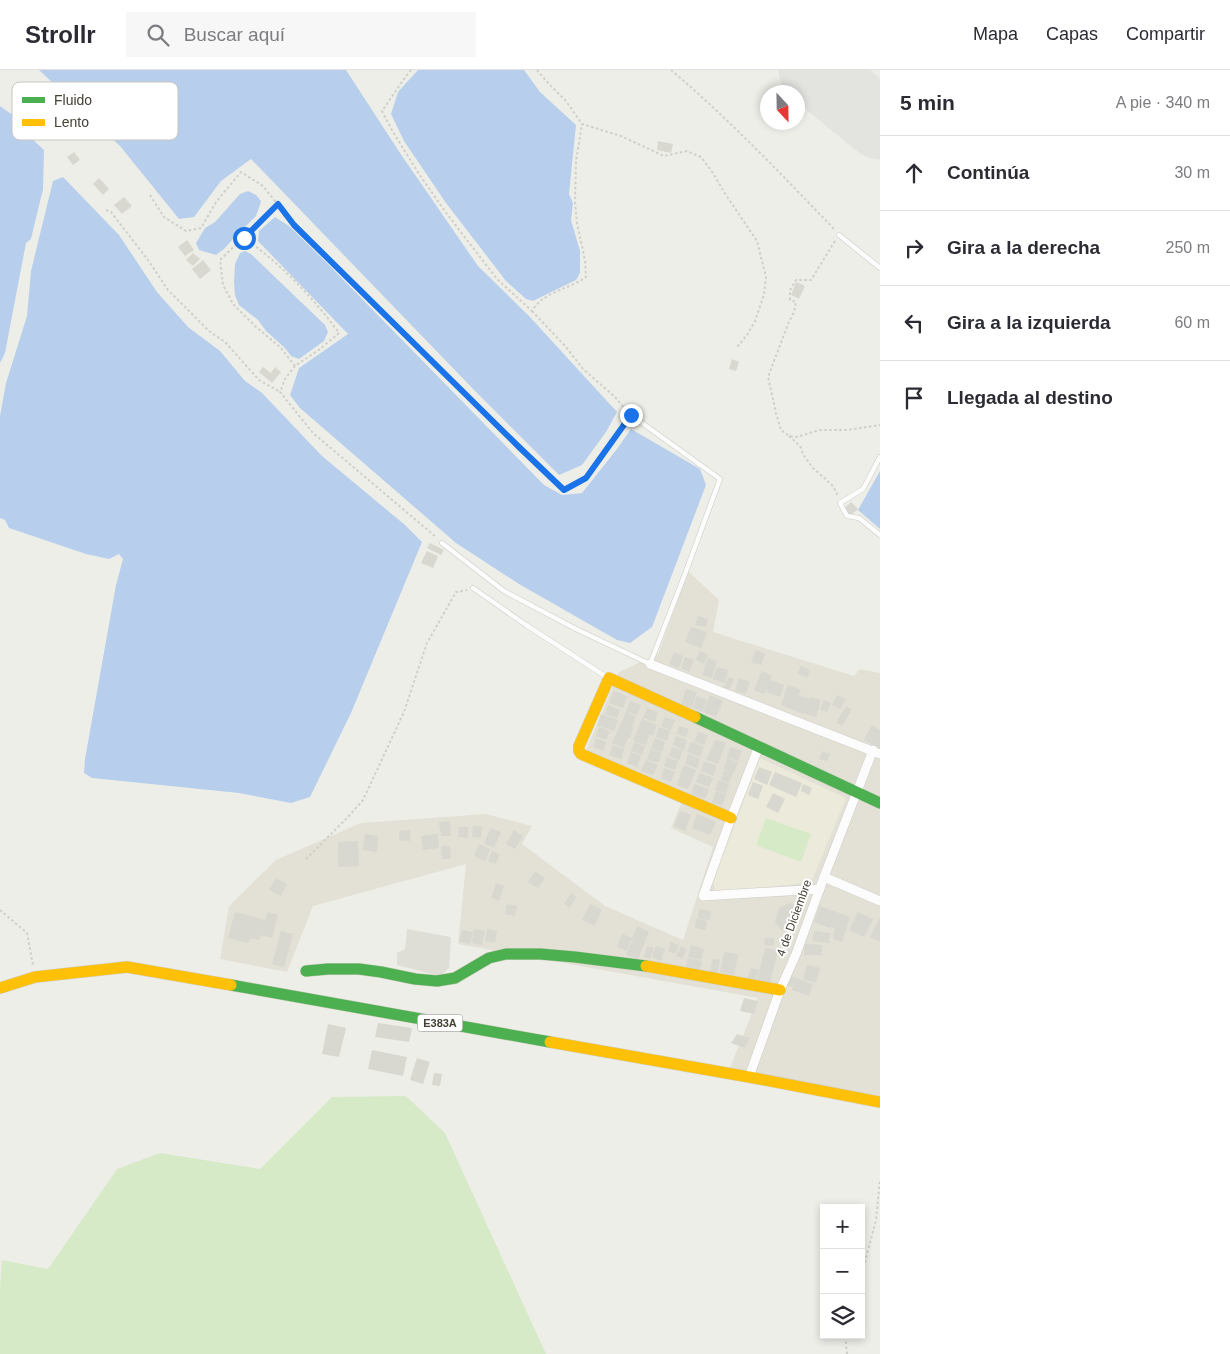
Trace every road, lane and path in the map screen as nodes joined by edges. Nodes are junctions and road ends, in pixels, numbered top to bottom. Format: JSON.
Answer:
{"nodes":[{"id":1,"x":411,"y":70,"type":"edge"},
{"id":2,"x":537,"y":70,"type":"edge"},
{"id":3,"x":671,"y":70,"type":"edge"},
{"id":4,"x":582,"y":124,"type":"junction"},
{"id":5,"x":150,"y":194,"type":"dead end"},
{"id":6,"x":278,"y":204,"type":"junction"},
{"id":7,"x":106,"y":210,"type":"dead end"},
{"id":8,"x":839,"y":235,"type":"junction"},
{"id":9,"x":244,"y":238,"type":"junction"},
{"id":10,"x":880,"y":268,"type":"edge"},
{"id":11,"x":532,"y":311,"type":"junction"},
{"id":12,"x":737,"y":348,"type":"dead end"},
{"id":13,"x":295,"y":366,"type":"junction"},
{"id":14,"x":280,"y":392,"type":"junction"},
{"id":15,"x":631,"y":415,"type":"junction"},
{"id":16,"x":880,"y":425,"type":"edge"},
{"id":17,"x":789,"y":436,"type":"junction"},
{"id":18,"x":880,"y":457,"type":"edge"},
{"id":19,"x":840,"y":503,"type":"junction"},
{"id":20,"x":880,"y":535,"type":"edge"},
{"id":21,"x":442,"y":543,"type":"joint"},
{"id":22,"x":473,"y":588,"type":"joint"},
{"id":23,"x":650,"y":664,"type":"junction"},
{"id":24,"x":609,"y":678,"type":"junction"},
{"id":25,"x":759,"y":746,"type":"junction"},
{"id":26,"x":877,"y":752,"type":"edge"},
{"id":27,"x":856,"y":793,"type":"junction"},
{"id":28,"x":880,"y":803,"type":"edge"},
{"id":29,"x":731,"y":818,"type":"junction"},
{"id":30,"x":306,"y":859,"type":"dead end"},
{"id":31,"x":824,"y":877,"type":"junction"},
{"id":32,"x":820,"y":889,"type":"junction"},
{"id":33,"x":880,"y":901,"type":"edge"},
{"id":34,"x":0,"y":910,"type":"edge"},
{"id":35,"x":306,"y":971,"type":"dead end"},
{"id":36,"x":35,"y":977,"type":"junction"},
{"id":37,"x":0,"y":988,"type":"edge"},
{"id":38,"x":780,"y":990,"type":"junction"},
{"id":39,"x":749,"y":1077,"type":"junction"},
{"id":40,"x":880,"y":1102,"type":"edge"},
{"id":41,"x":880,"y":1179,"type":"edge"},
{"id":42,"x":865,"y":1262,"type":"edge"},
{"id":43,"x":846,"y":1339,"type":"edge"},
{"id":44,"x":847,"y":1354,"type":"edge"}],
"edges":[{"from":1,"to":11,"type":"path"},
{"from":2,"to":4,"type":"path"},
{"from":3,"to":8,"type":"path"},
{"from":4,"to":11,"type":"path"},
{"from":4,"to":12,"type":"path"},
{"from":5,"to":6,"type":"path"},
{"from":6,"to":9,"type":"path"},
{"from":6,"to":15,"type":"path"},
{"from":7,"to":14,"type":"path"},
{"from":8,"to":10,"type":"lane"},
{"from":8,"to":17,"type":"path"},
{"from":9,"to":13,"type":"path"},
{"from":9,"to":13,"type":"path"},
{"from":11,"to":15,"type":"path"},
{"from":13,"to":14,"type":"path"},
{"from":14,"to":21,"type":"path"},
{"from":15,"to":23,"type":"lane"},
{"from":16,"to":17,"type":"path"},
{"from":17,"to":19,"type":"path"},
{"from":18,"to":19,"type":"lane"},
{"from":19,"to":20,"type":"lane"},
{"from":21,"to":23,"type":"lane"},
{"from":22,"to":24,"type":"lane"},
{"from":22,"to":30,"type":"path"},
{"from":23,"to":26,"type":"street"},
{"from":24,"to":25,"type":"street"},
{"from":24,"to":29,"type":"street"},
{"from":25,"to":27,"type":"street"},
{"from":25,"to":29,"type":"street"},
{"from":26,"to":27,"type":"street","name":"4 de Diciembre"},
{"from":27,"to":28,"type":"street"},
{"from":27,"to":31,"type":"street","name":"4 de Diciembre"},
{"from":29,"to":32,"type":"street"},
{"from":31,"to":32,"type":"street","name":"4 de Diciembre"},
{"from":31,"to":33,"type":"street"},
{"from":32,"to":38,"type":"street","name":"4 de Diciembre"},
{"from":34,"to":36,"type":"path"},
{"from":35,"to":38,"type":"street"},
{"from":36,"to":37,"type":"street","number":"E383A"},
{"from":36,"to":39,"type":"street","number":"E383A"},
{"from":38,"to":39,"type":"street","name":"4 de Diciembre"},
{"from":39,"to":40,"type":"street","number":"E383A"},
{"from":41,"to":42,"type":"path"},
{"from":43,"to":44,"type":"path"}]}
